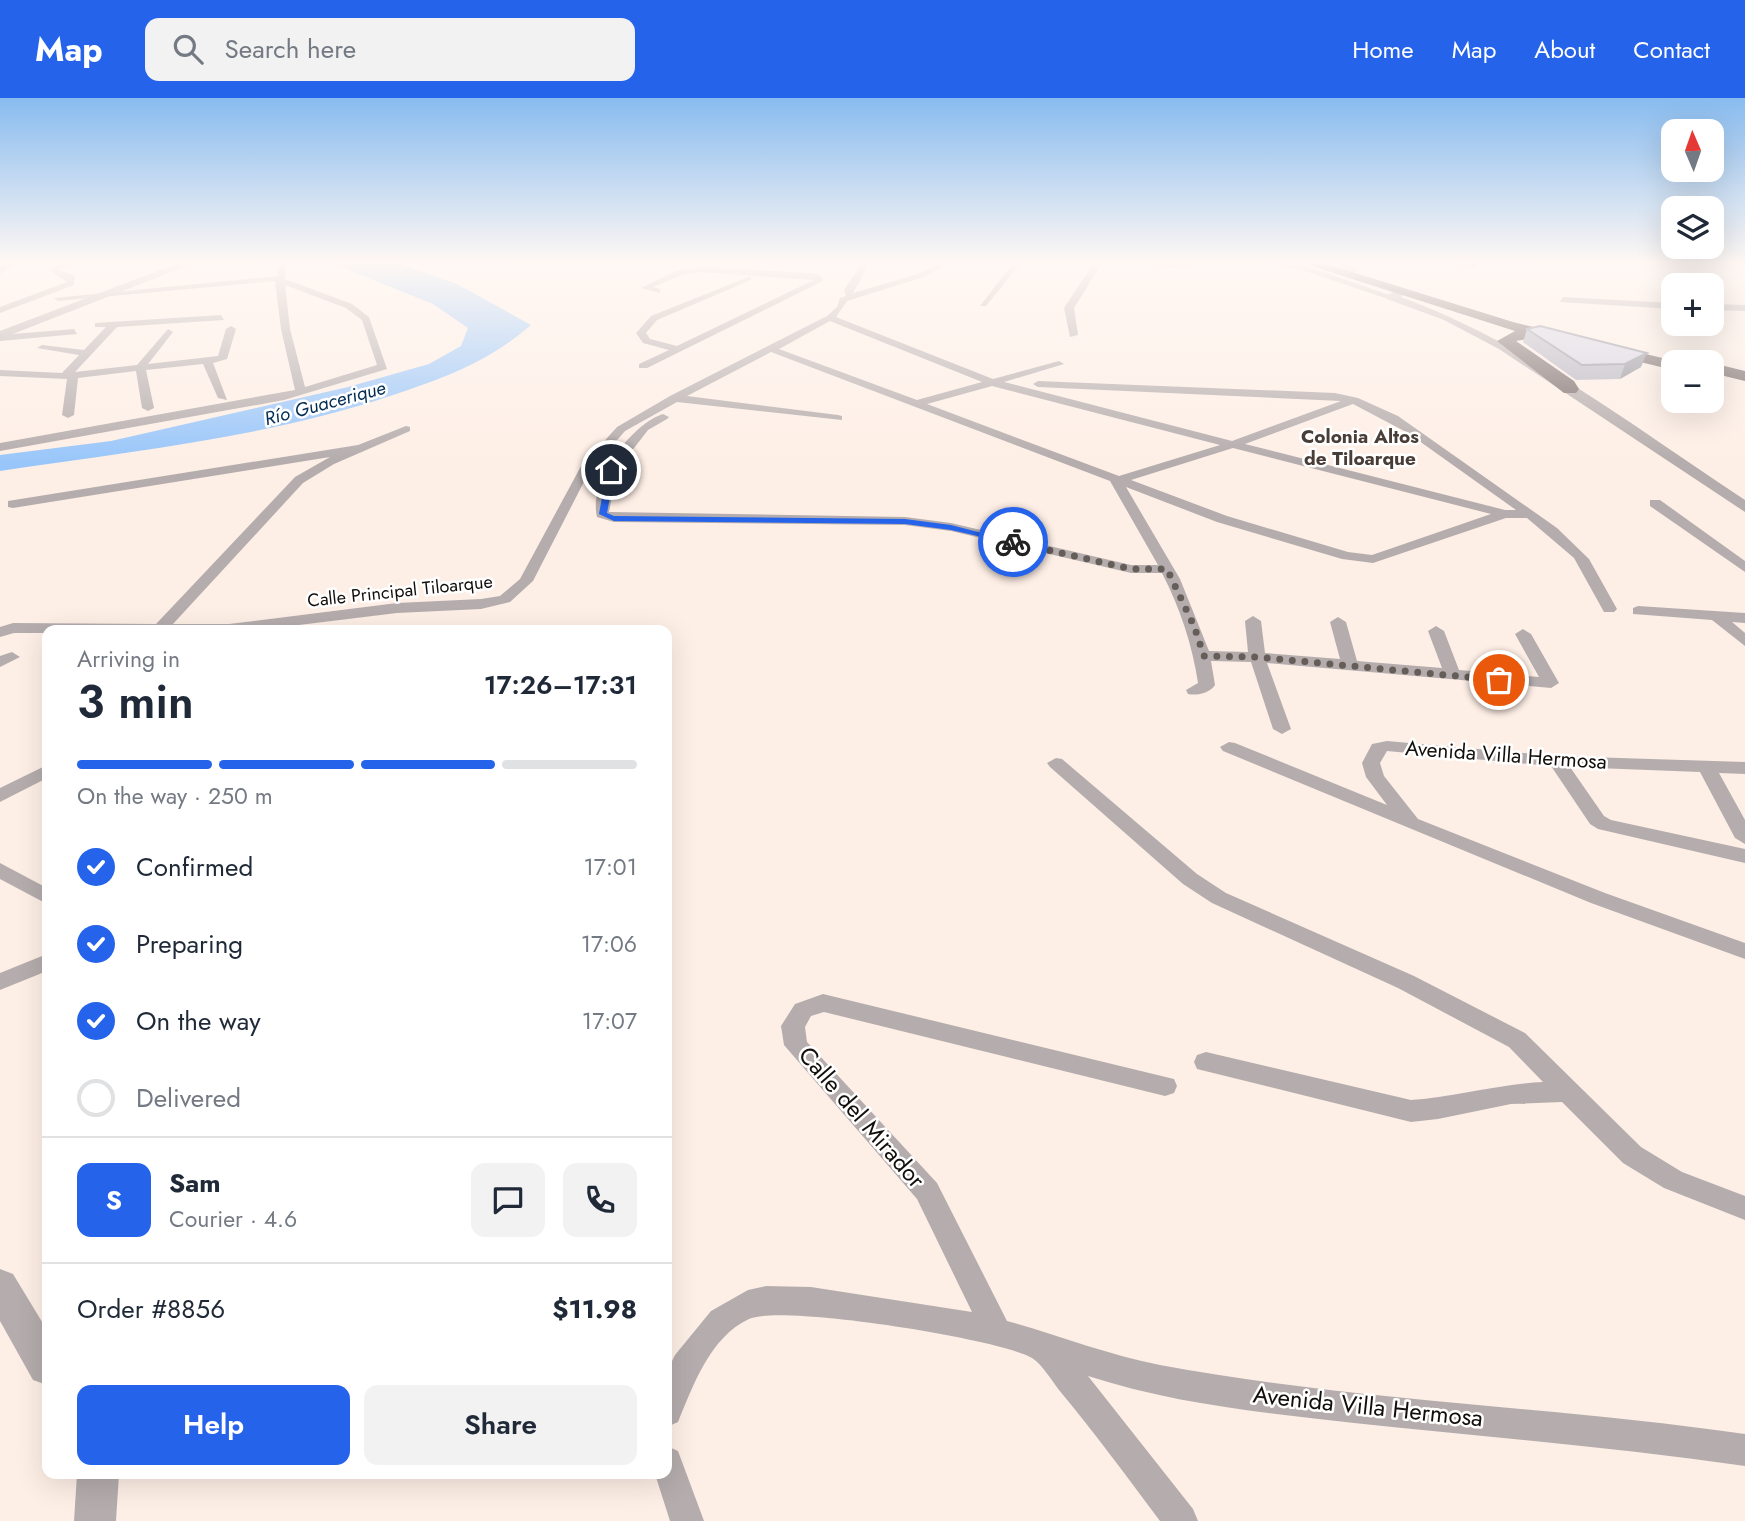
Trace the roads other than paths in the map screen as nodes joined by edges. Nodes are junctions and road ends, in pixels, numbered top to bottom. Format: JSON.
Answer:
{"nodes":[{"id":1,"x":16,"y":329,"type":"edge"},
{"id":2,"x":66,"y":329,"type":"edge"},
{"id":3,"x":109,"y":329,"type":"edge"},
{"id":4,"x":231,"y":329,"type":"dead end"},
{"id":5,"x":289,"y":329,"type":"edge"},
{"id":6,"x":370,"y":329,"type":"edge"},
{"id":7,"x":642,"y":329,"type":"edge"},
{"id":8,"x":723,"y":329,"type":"edge"},
{"id":9,"x":808,"y":329,"type":"edge"},
{"id":10,"x":859,"y":329,"type":"edge"},
{"id":11,"x":1072,"y":329,"type":"edge"},
{"id":12,"x":1474,"y":329,"type":"edge"},
{"id":13,"x":1530,"y":329,"type":"edge"},
{"id":14,"x":1558,"y":329,"type":"edge"},
{"id":15,"x":168,"y":332,"type":"dead end"},
{"id":16,"x":1073,"y":335,"type":"dead end"},
{"id":17,"x":0,"y":337,"type":"edge"},
{"id":18,"x":1571,"y":340,"type":"junction"},
{"id":19,"x":42,"y":348,"type":"dead end"},
{"id":20,"x":678,"y":349,"type":"junction"},
{"id":21,"x":771,"y":349,"type":"junction"},
{"id":22,"x":88,"y":353,"type":"junction"},
{"id":23,"x":1661,"y":355,"type":"edge"},
{"id":24,"x":207,"y":361,"type":"junction"},
{"id":25,"x":1661,"y":362,"type":"edge"},
{"id":26,"x":1059,"y":364,"type":"dead end"},
{"id":27,"x":643,"y":366,"type":"dead end"},
{"id":28,"x":140,"y":368,"type":"junction"},
{"id":29,"x":1724,"y":371,"type":"edge"},
{"id":30,"x":5,"y":374,"type":"edge"},
{"id":31,"x":69,"y":375,"type":"junction"},
{"id":32,"x":1745,"y":376,"type":"edge"},
{"id":33,"x":1724,"y":378,"type":"edge"},
{"id":34,"x":992,"y":382,"type":"junction"},
{"id":35,"x":1745,"y":383,"type":"edge"},
{"id":36,"x":1570,"y":389,"type":"junction"},
{"id":37,"x":301,"y":393,"type":"junction"},
{"id":38,"x":223,"y":398,"type":"dead end"},
{"id":39,"x":674,"y":398,"type":"junction"},
{"id":40,"x":1356,"y":399,"type":"junction"},
{"id":41,"x":691,"y":401,"type":"junction"},
{"id":42,"x":919,"y":404,"type":"junction"},
{"id":43,"x":148,"y":408,"type":"dead end"},
{"id":44,"x":68,"y":415,"type":"dead end"},
{"id":45,"x":838,"y":418,"type":"dead end"},
{"id":46,"x":406,"y":429,"type":"dead end"},
{"id":47,"x":1234,"y":444,"type":"junction"},
{"id":48,"x":0,"y":447,"type":"edge"},
{"id":49,"x":361,"y":448,"type":"junction"},
{"id":50,"x":1116,"y":481,"type":"junction"},
{"id":51,"x":1655,"y":503,"type":"dead end"},
{"id":52,"x":13,"y":504,"type":"dead end"},
{"id":53,"x":1745,"y":508,"type":"edge"},
{"id":54,"x":1505,"y":514,"type":"junction"},
{"id":55,"x":1529,"y":514,"type":"junction"},
{"id":56,"x":1745,"y":568,"type":"edge"},
{"id":57,"x":1167,"y":569,"type":"junction"},
{"id":58,"x":1609,"y":609,"type":"dead end"},
{"id":59,"x":1638,"y":611,"type":"dead end"},
{"id":60,"x":1716,"y":616,"type":"junction"},
{"id":61,"x":1745,"y":618,"type":"edge"},
{"id":62,"x":1253,"y":621,"type":"dead end"},
{"id":63,"x":1338,"y":622,"type":"dead end"},
{"id":64,"x":164,"y":625,"type":"edge"},
{"id":65,"x":274,"y":625,"type":"edge"},
{"id":66,"x":42,"y":628,"type":"edge"},
{"id":67,"x":1436,"y":631,"type":"dead end"},
{"id":68,"x":0,"y":632,"type":"edge"},
{"id":69,"x":1523,"y":634,"type":"dead end"},
{"id":70,"x":1745,"y":641,"type":"edge"},
{"id":71,"x":1204,"y":656,"type":"junction"},
{"id":72,"x":1256,"y":657,"type":"junction"},
{"id":73,"x":1350,"y":666,"type":"junction"},
{"id":74,"x":1453,"y":675,"type":"junction"},
{"id":75,"x":1195,"y":690,"type":"dead end"},
{"id":76,"x":1282,"y":729,"type":"dead end"},
{"id":77,"x":1229,"y":747,"type":"dead end"},
{"id":78,"x":1557,"y":761,"type":"junction"},
{"id":79,"x":1056,"y":763,"type":"dead end"},
{"id":80,"x":1707,"y":767,"type":"junction"},
{"id":81,"x":1745,"y":768,"type":"edge"},
{"id":82,"x":42,"y":774,"type":"edge"},
{"id":83,"x":0,"y":796,"type":"edge"},
{"id":84,"x":1411,"y":823,"type":"junction"},
{"id":85,"x":1745,"y":838,"type":"edge"},
{"id":86,"x":1745,"y":856,"type":"edge"},
{"id":87,"x":0,"y":870,"type":"edge"},
{"id":88,"x":42,"y":894,"type":"edge"},
{"id":89,"x":1745,"y":951,"type":"edge"},
{"id":90,"x":42,"y":964,"type":"edge"},
{"id":91,"x":0,"y":982,"type":"edge"},
{"id":92,"x":1206,"y":1062,"type":"dead end"},
{"id":93,"x":1165,"y":1086,"type":"dead end"},
{"id":94,"x":1569,"y":1091,"type":"junction"},
{"id":95,"x":1745,"y":1208,"type":"edge"},
{"id":96,"x":0,"y":1286,"type":"edge"},
{"id":97,"x":997,"y":1332,"type":"junction"},
{"id":98,"x":1043,"y":1347,"type":"junction"},
{"id":99,"x":42,"y":1357,"type":"edge"},
{"id":100,"x":672,"y":1392,"type":"edge"},
{"id":101,"x":1745,"y":1450,"type":"edge"},
{"id":102,"x":672,"y":1477,"type":"edge"},
{"id":103,"x":98,"y":1479,"type":"edge"},
{"id":104,"x":95,"y":1521,"type":"edge"},
{"id":105,"x":687,"y":1521,"type":"edge"},
{"id":106,"x":1181,"y":1521,"type":"edge"}],
"edges":[{"from":1,"to":17,"type":"street"},
{"from":2,"to":17,"type":"street"},
{"from":3,"to":22,"type":"street"},
{"from":4,"to":24,"type":"street"},
{"from":5,"to":37,"type":"street"},
{"from":6,"to":37,"type":"street"},
{"from":7,"to":20,"type":"street"},
{"from":8,"to":20,"type":"street"},
{"from":9,"to":21,"type":"street","name":"Calle Principal Tiloarque"},
{"from":10,"to":34,"type":"street"},
{"from":11,"to":16,"type":"street"},
{"from":12,"to":36,"type":"street"},
{"from":13,"to":18,"type":"highway"},
{"from":14,"to":23,"type":"highway"},
{"from":15,"to":28,"type":"street"},
{"from":18,"to":25,"type":"highway"},
{"from":18,"to":36,"type":"highway"},
{"from":19,"to":22,"type":"street"},
{"from":20,"to":27,"type":"street"},
{"from":21,"to":39,"type":"street","name":"Calle Principal Tiloarque"},
{"from":21,"to":42,"type":"street"},
{"from":22,"to":31,"type":"street"},
{"from":24,"to":28,"type":"street"},
{"from":24,"to":38,"type":"street"},
{"from":26,"to":34,"type":"street"},
{"from":28,"to":31,"type":"street"},
{"from":28,"to":43,"type":"street"},
{"from":29,"to":32,"type":"highway"},
{"from":30,"to":31,"type":"street"},
{"from":31,"to":44,"type":"street"},
{"from":33,"to":35,"type":"highway"},
{"from":34,"to":40,"type":"street"},
{"from":34,"to":42,"type":"street"},
{"from":34,"to":47,"type":"street"},
{"from":36,"to":53,"type":"street"},
{"from":37,"to":48,"type":"street"},
{"from":39,"to":41,"type":"street"},
{"from":39,"to":65,"type":"street","name":"Calle Principal Tiloarque"},
{"from":40,"to":47,"type":"street"},
{"from":40,"to":55,"type":"street"},
{"from":41,"to":45,"type":"street"},
{"from":41,"to":57,"type":"street"},
{"from":42,"to":50,"type":"street"},
{"from":46,"to":49,"type":"street"},
{"from":47,"to":50,"type":"street"},
{"from":47,"to":54,"type":"street"},
{"from":49,"to":52,"type":"street"},
{"from":49,"to":64,"type":"street"},
{"from":50,"to":54,"type":"street"},
{"from":50,"to":57,"type":"street"},
{"from":51,"to":56,"type":"street"},
{"from":54,"to":55,"type":"street"},
{"from":55,"to":58,"type":"street"},
{"from":57,"to":71,"type":"street"},
{"from":59,"to":60,"type":"street"},
{"from":60,"to":61,"type":"street"},
{"from":60,"to":70,"type":"street"},
{"from":62,"to":72,"type":"street"},
{"from":63,"to":73,"type":"street"},
{"from":66,"to":68,"type":"street","name":"Calle Principal Tiloarque"},
{"from":67,"to":74,"type":"street"},
{"from":69,"to":74,"type":"street"},
{"from":71,"to":72,"type":"street"},
{"from":71,"to":75,"type":"street"},
{"from":72,"to":73,"type":"street"},
{"from":72,"to":76,"type":"street"},
{"from":73,"to":74,"type":"street"},
{"from":77,"to":84,"type":"street"},
{"from":78,"to":80,"type":"street","name":"Avenida Villa Hermosa"},
{"from":78,"to":84,"type":"street","name":"Avenida Villa Hermosa"},
{"from":78,"to":86,"type":"street"},
{"from":79,"to":94,"type":"street"},
{"from":80,"to":81,"type":"street","name":"Avenida Villa Hermosa"},
{"from":80,"to":85,"type":"street"},
{"from":82,"to":83,"type":"street"},
{"from":84,"to":89,"type":"street"},
{"from":87,"to":88,"type":"street"},
{"from":90,"to":91,"type":"street"},
{"from":92,"to":94,"type":"street"},
{"from":93,"to":97,"type":"street","name":"Calle del Mirador"},
{"from":94,"to":95,"type":"street"},
{"from":96,"to":99,"type":"street"},
{"from":97,"to":98,"type":"street","name":"Avenida Villa Hermosa"},
{"from":97,"to":100,"type":"street","name":"Avenida Villa Hermosa"},
{"from":98,"to":101,"type":"street","name":"Avenida Villa Hermosa"},
{"from":98,"to":106,"type":"street"},
{"from":102,"to":105,"type":"street"},
{"from":103,"to":104,"type":"street"}]}
